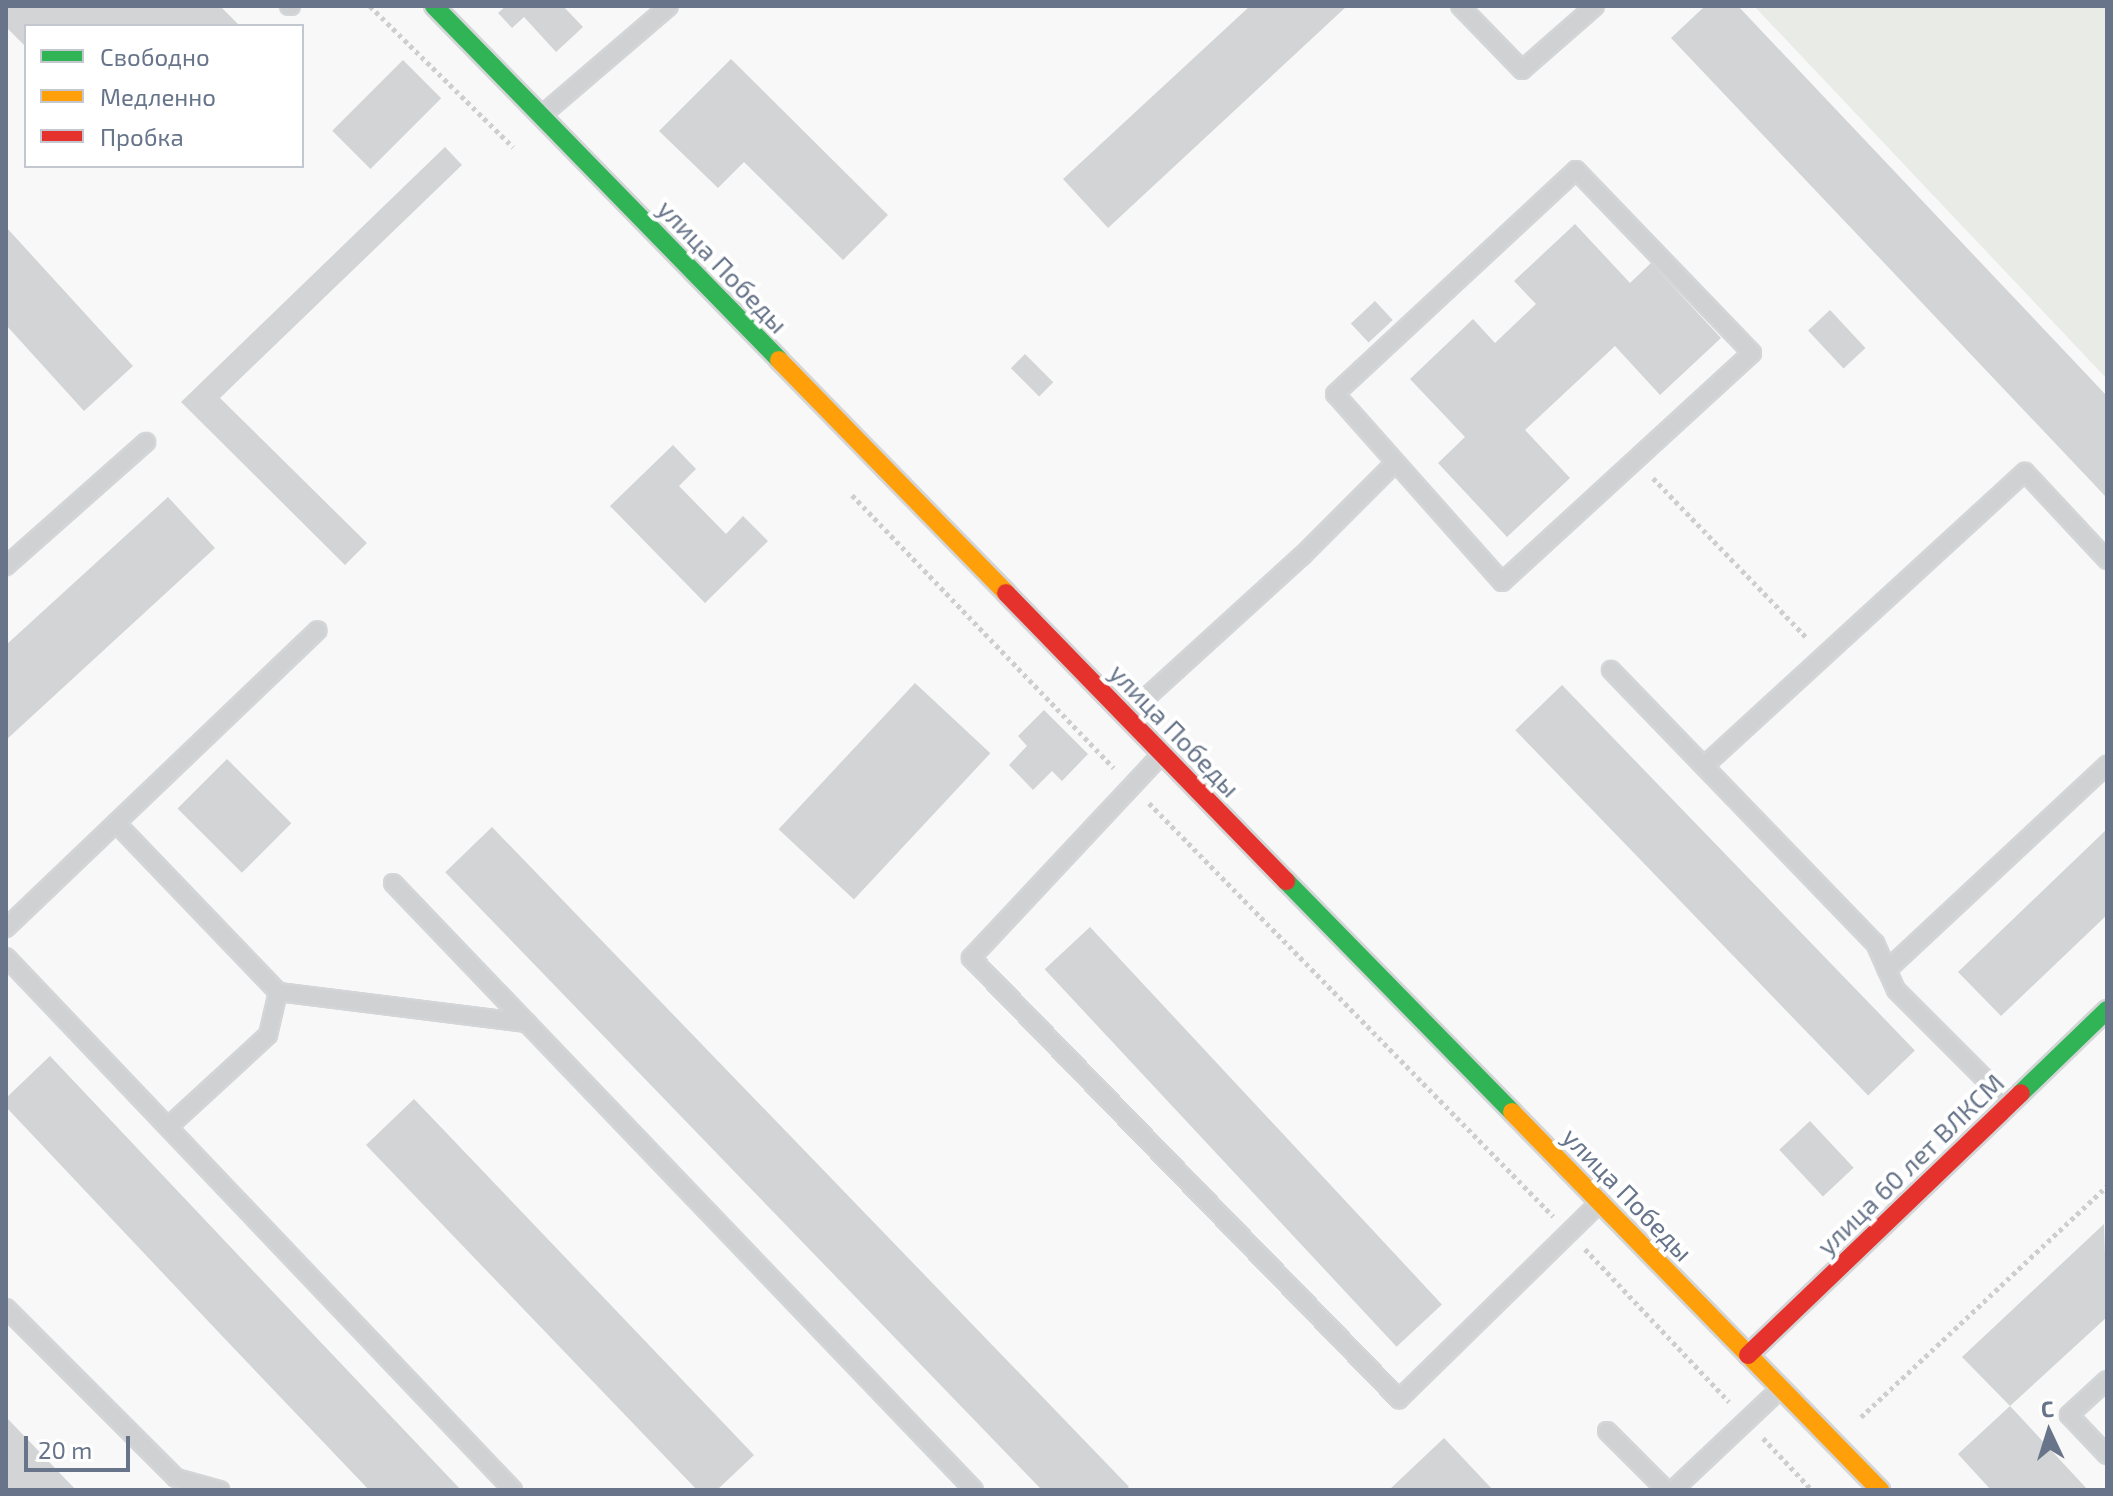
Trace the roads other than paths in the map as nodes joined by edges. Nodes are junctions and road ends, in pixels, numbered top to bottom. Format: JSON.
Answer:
{"nodes":[{"id":1,"x":434,"y":6,"type":"edge"},
{"id":2,"x":669,"y":6,"type":"edge"},
{"id":3,"x":1460,"y":6,"type":"edge"},
{"id":4,"x":1595,"y":6,"type":"edge"},
{"id":5,"x":541,"y":116,"type":"junction"},
{"id":6,"x":146,"y":442,"type":"dead end"},
{"id":7,"x":1394,"y":464,"type":"junction"},
{"id":8,"x":2107,"y":560,"type":"edge"},
{"id":9,"x":6,"y":566,"type":"edge"},
{"id":10,"x":318,"y":630,"type":"dead end"},
{"id":11,"x":1611,"y":670,"type":"dead end"},
{"id":12,"x":1125,"y":716,"type":"junction"},
{"id":13,"x":1162,"y":753,"type":"junction"},
{"id":14,"x":2107,"y":765,"type":"edge"},
{"id":15,"x":1704,"y":766,"type":"junction"},
{"id":16,"x":116,"y":823,"type":"junction"},
{"id":17,"x":393,"y":883,"type":"dead end"},
{"id":18,"x":6,"y":928,"type":"edge"},
{"id":19,"x":6,"y":957,"type":"edge"},
{"id":20,"x":1887,"y":970,"type":"junction"},
{"id":21,"x":278,"y":992,"type":"junction"},
{"id":22,"x":2107,"y":1010,"type":"edge"},
{"id":23,"x":527,"y":1023,"type":"junction"},
{"id":24,"x":2009,"y":1104,"type":"junction"},
{"id":25,"x":168,"y":1127,"type":"junction"},
{"id":26,"x":1600,"y":1202,"type":"junction"},
{"id":27,"x":6,"y":1308,"type":"edge"},
{"id":28,"x":1748,"y":1355,"type":"junction"},
{"id":29,"x":2107,"y":1380,"type":"edge"},
{"id":30,"x":1781,"y":1388,"type":"junction"},
{"id":31,"x":1607,"y":1431,"type":"dead end"},
{"id":32,"x":2107,"y":1455,"type":"edge"},
{"id":33,"x":220,"y":1490,"type":"edge"},
{"id":34,"x":513,"y":1490,"type":"edge"},
{"id":35,"x":974,"y":1490,"type":"edge"},
{"id":36,"x":1666,"y":1490,"type":"edge"},
{"id":37,"x":1673,"y":1490,"type":"edge"},
{"id":38,"x":1880,"y":1490,"type":"edge"}],
"edges":[{"from":1,"to":5,"type":"street","name":"улица Победы"},
{"from":2,"to":5,"type":"lane"},
{"from":3,"to":4,"type":"lane"},
{"from":5,"to":12,"type":"street","name":"улица Победы"},
{"from":6,"to":9,"type":"lane"},
{"from":7,"to":7,"type":"lane"},
{"from":7,"to":12,"type":"lane"},
{"from":8,"to":15,"type":"lane"},
{"from":10,"to":16,"type":"lane"},
{"from":11,"to":15,"type":"lane"},
{"from":12,"to":13,"type":"street","name":"улица Победы"},
{"from":13,"to":26,"type":"street","name":"улица Победы"},
{"from":13,"to":26,"type":"lane"},
{"from":14,"to":20,"type":"lane"},
{"from":15,"to":20,"type":"lane"},
{"from":16,"to":18,"type":"lane"},
{"from":16,"to":21,"type":"lane"},
{"from":17,"to":23,"type":"lane"},
{"from":19,"to":25,"type":"lane"},
{"from":20,"to":24,"type":"lane"},
{"from":21,"to":23,"type":"lane"},
{"from":21,"to":25,"type":"lane"},
{"from":22,"to":24,"type":"street","name":"улица 60 лет ВЛКСМ"},
{"from":23,"to":35,"type":"lane"},
{"from":24,"to":28,"type":"street","name":"улица 60 лет ВЛКСМ"},
{"from":25,"to":34,"type":"lane"},
{"from":26,"to":28,"type":"street","name":"улица Победы"},
{"from":27,"to":33,"type":"lane"},
{"from":28,"to":30,"type":"street","name":"улица Победы"},
{"from":29,"to":32,"type":"lane"},
{"from":30,"to":37,"type":"lane"},
{"from":30,"to":38,"type":"street","name":"улица Победы"},
{"from":31,"to":36,"type":"lane"}]}
